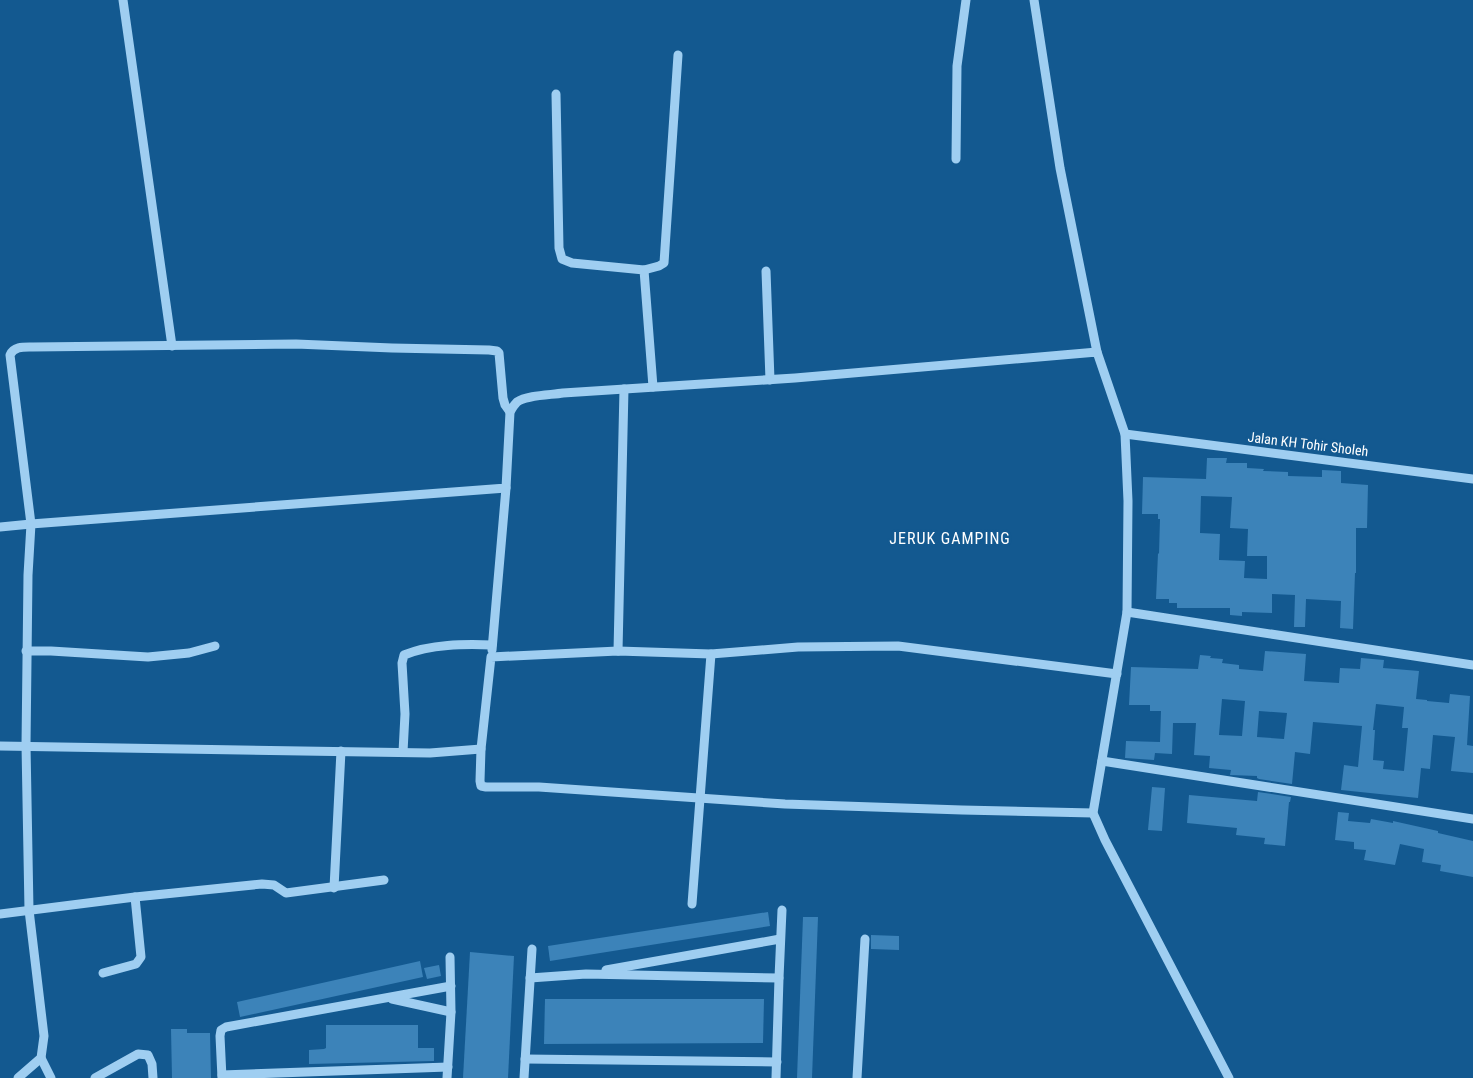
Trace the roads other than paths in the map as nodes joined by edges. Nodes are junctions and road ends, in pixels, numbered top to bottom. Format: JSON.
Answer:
{"nodes":[{"id":1,"x":124,"y":0,"type":"edge"},
{"id":2,"x":966,"y":0,"type":"edge"},
{"id":3,"x":1034,"y":0,"type":"edge"},
{"id":4,"x":678,"y":55,"type":"dead end"},
{"id":5,"x":556,"y":94,"type":"dead end"},
{"id":6,"x":956,"y":159,"type":"dead end"},
{"id":7,"x":644,"y":270,"type":"junction"},
{"id":8,"x":766,"y":271,"type":"dead end"},
{"id":9,"x":172,"y":346,"type":"junction"},
{"id":10,"x":1097,"y":352,"type":"junction"},
{"id":11,"x":770,"y":380,"type":"junction"},
{"id":12,"x":653,"y":387,"type":"junction"},
{"id":13,"x":624,"y":389,"type":"junction"},
{"id":14,"x":510,"y":412,"type":"junction"},
{"id":15,"x":1126,"y":434,"type":"junction"},
{"id":16,"x":1473,"y":479,"type":"edge"},
{"id":17,"x":506,"y":488,"type":"junction"},
{"id":18,"x":31,"y":524,"type":"junction"},
{"id":19,"x":0,"y":527,"type":"edge"},
{"id":20,"x":1129,"y":613,"type":"junction"},
{"id":21,"x":492,"y":645,"type":"junction"},
{"id":22,"x":216,"y":646,"type":"dead end"},
{"id":23,"x":26,"y":650,"type":"junction"},
{"id":24,"x":618,"y":651,"type":"junction"},
{"id":25,"x":711,"y":654,"type":"junction"},
{"id":26,"x":491,"y":657,"type":"junction"},
{"id":27,"x":1473,"y":665,"type":"edge"},
{"id":28,"x":1117,"y":674,"type":"junction"},
{"id":29,"x":26,"y":745,"type":"junction"},
{"id":30,"x":0,"y":746,"type":"edge"},
{"id":31,"x":481,"y":748,"type":"junction"},
{"id":32,"x":341,"y":751,"type":"junction"},
{"id":33,"x":402,"y":752,"type":"junction"},
{"id":34,"x":1104,"y":762,"type":"junction"},
{"id":35,"x":700,"y":798,"type":"junction"},
{"id":36,"x":1093,"y":813,"type":"junction"},
{"id":37,"x":1473,"y":819,"type":"edge"},
{"id":38,"x":384,"y":880,"type":"dead end"},
{"id":39,"x":334,"y":888,"type":"junction"},
{"id":40,"x":135,"y":898,"type":"junction"},
{"id":41,"x":692,"y":904,"type":"dead end"},
{"id":42,"x":29,"y":910,"type":"junction"},
{"id":43,"x":782,"y":910,"type":"dead end"},
{"id":44,"x":0,"y":914,"type":"edge"},
{"id":45,"x":780,"y":939,"type":"junction"},
{"id":46,"x":866,"y":939,"type":"dead end"},
{"id":47,"x":532,"y":949,"type":"dead end"},
{"id":48,"x":450,"y":957,"type":"dead end"},
{"id":49,"x":103,"y":974,"type":"dead end"},
{"id":50,"x":586,"y":974,"type":"junction"},
{"id":51,"x":530,"y":978,"type":"junction"},
{"id":52,"x":779,"y":978,"type":"junction"},
{"id":53,"x":450,"y":986,"type":"junction"},
{"id":54,"x":386,"y":998,"type":"junction"},
{"id":55,"x":450,"y":1012,"type":"junction"},
{"id":56,"x":41,"y":1058,"type":"junction"},
{"id":57,"x":525,"y":1059,"type":"junction"},
{"id":58,"x":777,"y":1062,"type":"junction"},
{"id":59,"x":448,"y":1067,"type":"junction"},
{"id":60,"x":222,"y":1076,"type":"edge"},
{"id":61,"x":18,"y":1078,"type":"edge"},
{"id":62,"x":51,"y":1078,"type":"edge"},
{"id":63,"x":95,"y":1078,"type":"edge"},
{"id":64,"x":153,"y":1078,"type":"edge"},
{"id":65,"x":447,"y":1078,"type":"edge"},
{"id":66,"x":524,"y":1078,"type":"edge"},
{"id":67,"x":776,"y":1078,"type":"edge"},
{"id":68,"x":857,"y":1078,"type":"edge"},
{"id":69,"x":1229,"y":1078,"type":"edge"}],
"edges":[{"from":1,"to":9,"type":"street"},
{"from":2,"to":6,"type":"street"},
{"from":3,"to":10,"type":"street"},
{"from":4,"to":7,"type":"street"},
{"from":5,"to":7,"type":"street"},
{"from":7,"to":12,"type":"street"},
{"from":8,"to":11,"type":"street"},
{"from":9,"to":14,"type":"street"},
{"from":9,"to":18,"type":"street"},
{"from":10,"to":11,"type":"street"},
{"from":10,"to":15,"type":"street"},
{"from":11,"to":12,"type":"street"},
{"from":12,"to":13,"type":"street"},
{"from":13,"to":14,"type":"street"},
{"from":13,"to":24,"type":"street"},
{"from":14,"to":17,"type":"street"},
{"from":15,"to":16,"type":"street","name":"Jalan KH Tohir Sholeh"},
{"from":15,"to":20,"type":"street"},
{"from":17,"to":18,"type":"street"},
{"from":17,"to":21,"type":"street"},
{"from":18,"to":19,"type":"street"},
{"from":18,"to":23,"type":"street"},
{"from":20,"to":27,"type":"street"},
{"from":20,"to":28,"type":"street"},
{"from":21,"to":26,"type":"street"},
{"from":21,"to":33,"type":"street"},
{"from":22,"to":23,"type":"street"},
{"from":23,"to":29,"type":"street"},
{"from":24,"to":25,"type":"street"},
{"from":24,"to":26,"type":"street"},
{"from":25,"to":28,"type":"street"},
{"from":25,"to":35,"type":"street"},
{"from":26,"to":31,"type":"street"},
{"from":28,"to":34,"type":"street"},
{"from":29,"to":30,"type":"street"},
{"from":29,"to":32,"type":"street"},
{"from":29,"to":42,"type":"street"},
{"from":31,"to":33,"type":"street"},
{"from":31,"to":35,"type":"street"},
{"from":32,"to":33,"type":"street"},
{"from":32,"to":39,"type":"street"},
{"from":34,"to":36,"type":"street"},
{"from":34,"to":37,"type":"street"},
{"from":35,"to":36,"type":"street"},
{"from":35,"to":41,"type":"street"},
{"from":36,"to":69,"type":"street"},
{"from":38,"to":39,"type":"street"},
{"from":39,"to":40,"type":"street"},
{"from":40,"to":42,"type":"street"},
{"from":40,"to":49,"type":"street"},
{"from":42,"to":44,"type":"street"},
{"from":42,"to":56,"type":"street"},
{"from":43,"to":45,"type":"street"},
{"from":45,"to":50,"type":"street"},
{"from":45,"to":52,"type":"street"},
{"from":46,"to":68,"type":"street"},
{"from":47,"to":51,"type":"street"},
{"from":48,"to":53,"type":"street"},
{"from":50,"to":51,"type":"street"},
{"from":50,"to":52,"type":"street"},
{"from":51,"to":57,"type":"street"},
{"from":52,"to":58,"type":"street"},
{"from":53,"to":54,"type":"street"},
{"from":53,"to":55,"type":"street"},
{"from":54,"to":55,"type":"street"},
{"from":54,"to":60,"type":"street"},
{"from":55,"to":59,"type":"street"},
{"from":56,"to":61,"type":"street"},
{"from":56,"to":62,"type":"street"},
{"from":57,"to":58,"type":"street"},
{"from":57,"to":66,"type":"street"},
{"from":58,"to":67,"type":"street"},
{"from":59,"to":60,"type":"street"},
{"from":59,"to":65,"type":"street"},
{"from":63,"to":64,"type":"street"}]}
